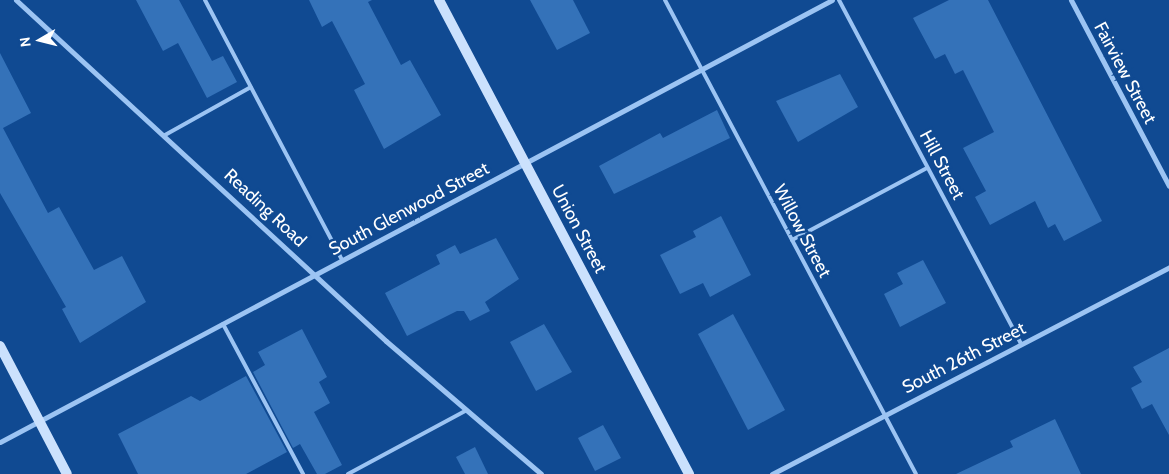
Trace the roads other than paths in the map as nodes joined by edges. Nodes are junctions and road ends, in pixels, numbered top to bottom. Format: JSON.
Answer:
{"nodes":[{"id":1,"x":16,"y":0,"type":"edge"},
{"id":2,"x":205,"y":0,"type":"edge"},
{"id":3,"x":439,"y":0,"type":"edge"},
{"id":4,"x":665,"y":0,"type":"edge"},
{"id":5,"x":832,"y":0,"type":"edge"},
{"id":6,"x":839,"y":0,"type":"edge"},
{"id":7,"x":1071,"y":0,"type":"edge"},
{"id":8,"x":702,"y":69,"type":"junction"},
{"id":9,"x":251,"y":87,"type":"junction"},
{"id":10,"x":165,"y":135,"type":"junction"},
{"id":11,"x":526,"y":163,"type":"junction"},
{"id":12,"x":927,"y":168,"type":"junction"},
{"id":13,"x":1169,"y":186,"type":"edge"},
{"id":14,"x":792,"y":240,"type":"junction"},
{"id":15,"x":342,"y":260,"type":"junction"},
{"id":16,"x":1169,"y":267,"type":"edge"},
{"id":17,"x":316,"y":274,"type":"junction"},
{"id":18,"x":223,"y":324,"type":"junction"},
{"id":19,"x":1020,"y":344,"type":"junction"},
{"id":20,"x":0,"y":346,"type":"edge"},
{"id":21,"x":465,"y":411,"type":"junction"},
{"id":22,"x":884,"y":414,"type":"junction"},
{"id":23,"x":40,"y":421,"type":"junction"},
{"id":24,"x":0,"y":442,"type":"edge"},
{"id":25,"x":68,"y":474,"type":"edge"},
{"id":26,"x":303,"y":474,"type":"edge"},
{"id":27,"x":348,"y":474,"type":"edge"},
{"id":28,"x":542,"y":474,"type":"edge"},
{"id":29,"x":689,"y":474,"type":"edge"},
{"id":30,"x":772,"y":474,"type":"edge"},
{"id":31,"x":916,"y":474,"type":"edge"}],
"edges":[{"from":1,"to":10,"type":"street","name":"Reading Road"},
{"from":2,"to":9,"type":"lane"},
{"from":3,"to":11,"type":"street","name":"Union Street"},
{"from":4,"to":8,"type":"lane","name":"Willow Street"},
{"from":5,"to":8,"type":"street","name":"South Glenwood Street"},
{"from":6,"to":12,"type":"lane","name":"Hill Street"},
{"from":7,"to":13,"type":"street","name":"Fairview Street"},
{"from":8,"to":11,"type":"street","name":"South Glenwood Street"},
{"from":8,"to":14,"type":"lane","name":"Willow Street"},
{"from":9,"to":10,"type":"lane"},
{"from":9,"to":15,"type":"lane"},
{"from":10,"to":17,"type":"street","name":"Reading Road"},
{"from":11,"to":15,"type":"street","name":"South Glenwood Street"},
{"from":11,"to":29,"type":"street","name":"Union Street"},
{"from":12,"to":14,"type":"lane"},
{"from":12,"to":19,"type":"lane","name":"Hill Street"},
{"from":14,"to":22,"type":"lane","name":"Willow Street"},
{"from":15,"to":17,"type":"street","name":"South Glenwood Street"},
{"from":16,"to":19,"type":"street","name":"South 26th Street"},
{"from":17,"to":18,"type":"street","name":"South Glenwood Street"},
{"from":17,"to":21,"type":"street","name":"Reading Road"},
{"from":18,"to":23,"type":"street","name":"South Glenwood Street"},
{"from":18,"to":26,"type":"lane"},
{"from":19,"to":22,"type":"street","name":"South 26th Street"},
{"from":20,"to":23,"type":"street"},
{"from":21,"to":27,"type":"lane"},
{"from":21,"to":28,"type":"street","name":"Reading Road"},
{"from":22,"to":30,"type":"street","name":"South 26th Street"},
{"from":22,"to":31,"type":"lane","name":"Willow Street"},
{"from":23,"to":24,"type":"street","name":"South Glenwood Street"},
{"from":23,"to":25,"type":"street"}]}
